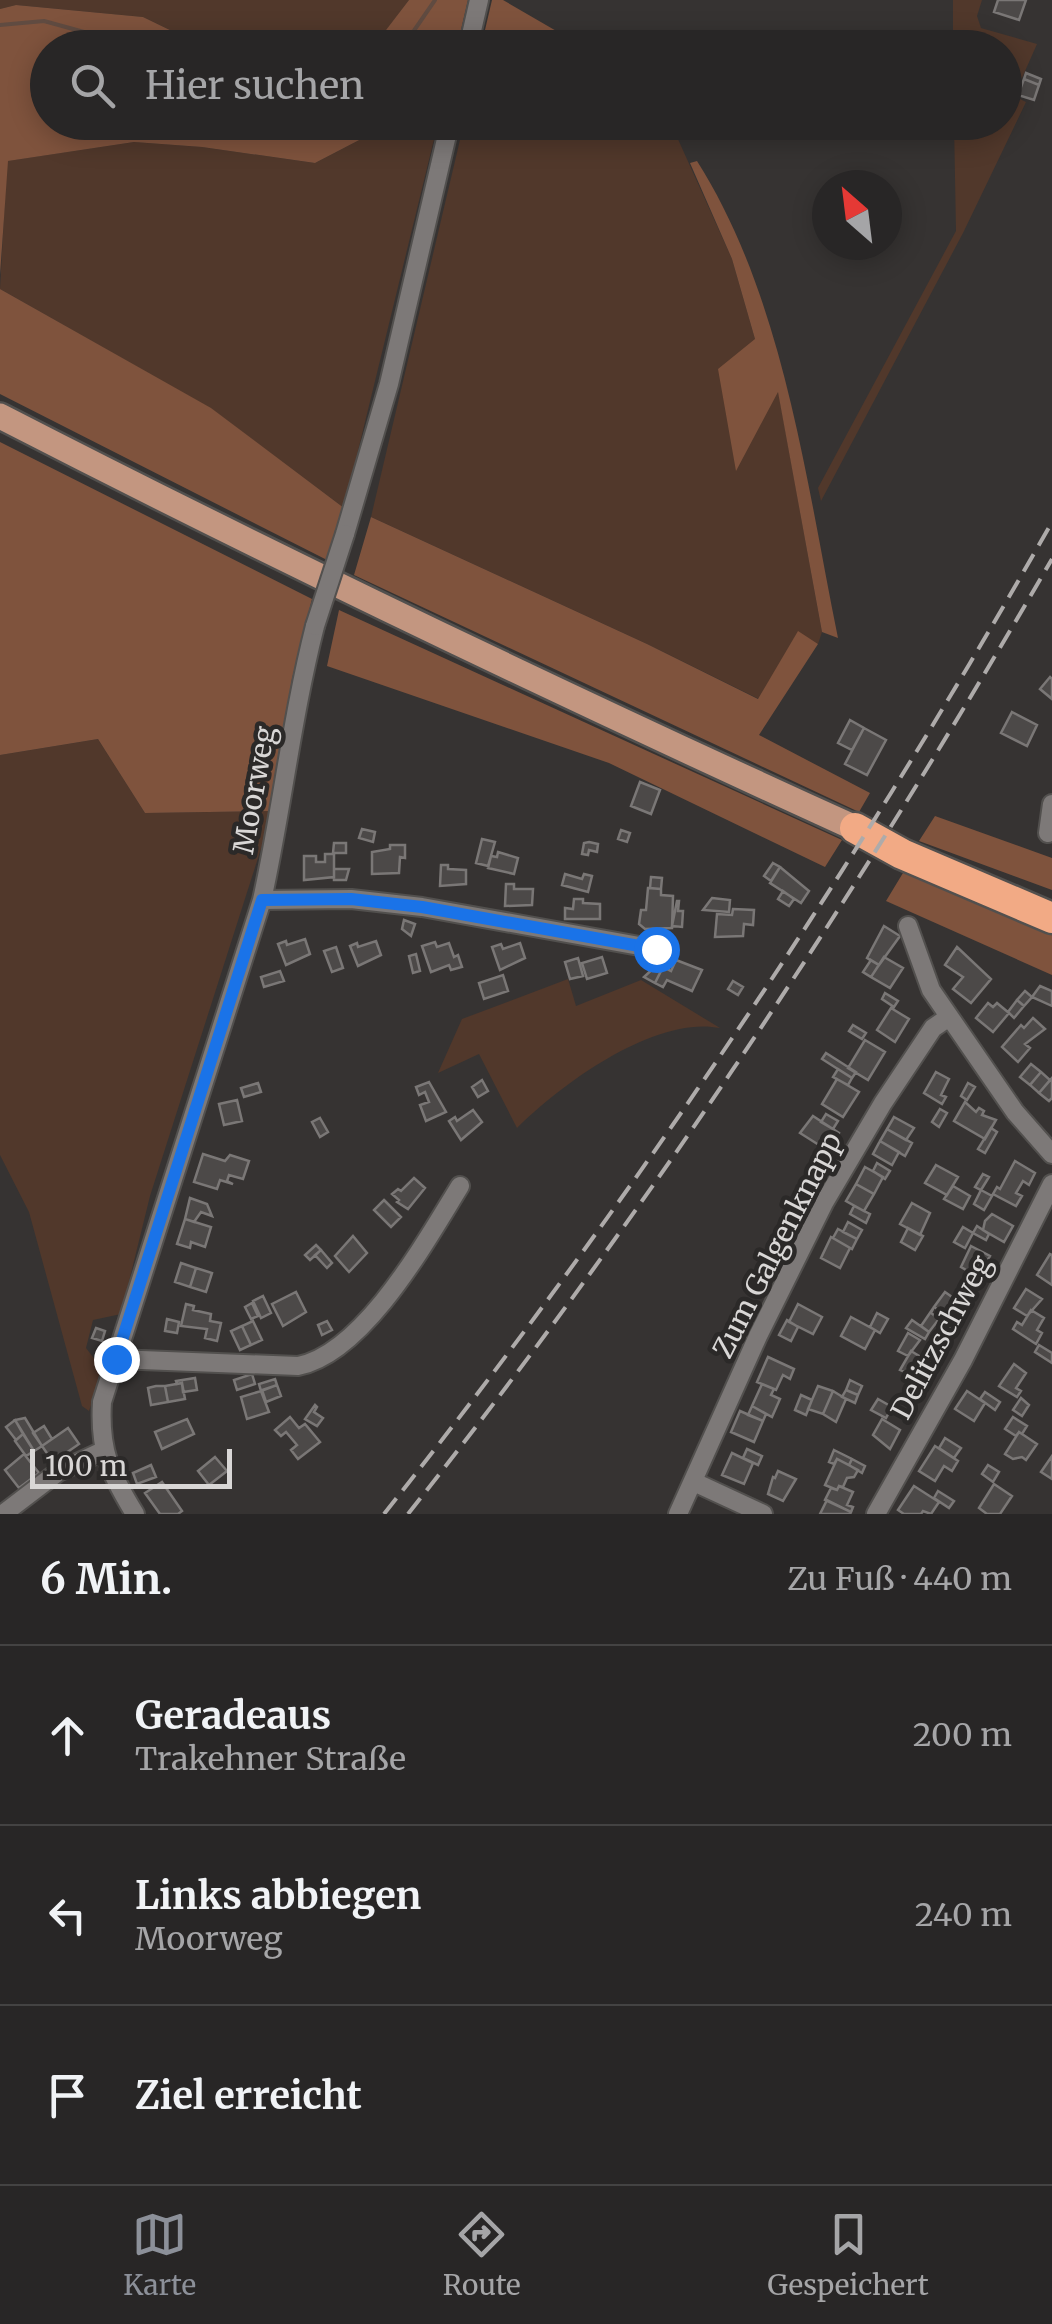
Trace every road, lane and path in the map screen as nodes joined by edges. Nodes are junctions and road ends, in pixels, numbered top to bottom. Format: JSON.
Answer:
{"nodes":[{"id":1,"x":479,"y":0,"type":"edge"},
{"id":2,"x":472,"y":30,"type":"edge"},
{"id":3,"x":446,"y":140,"type":"edge"},
{"id":4,"x":0,"y":416,"type":"edge"},
{"id":5,"x":1052,"y":806,"type":"edge"},
{"id":6,"x":855,"y":828,"type":"junction"},
{"id":7,"x":1048,"y":833,"type":"dead end"},
{"id":8,"x":262,"y":900,"type":"junction"},
{"id":9,"x":1052,"y":901,"type":"edge"},
{"id":10,"x":1052,"y":918,"type":"edge"},
{"id":11,"x":908,"y":926,"type":"dead end"},
{"id":12,"x":656,"y":949,"type":"dead end"},
{"id":13,"x":949,"y":1016,"type":"junction"},
{"id":14,"x":1052,"y":1154,"type":"edge"},
{"id":15,"x":1052,"y":1184,"type":"edge"},
{"id":16,"x":460,"y":1186,"type":"dead end"},
{"id":17,"x":116,"y":1359,"type":"junction"},
{"id":18,"x":103,"y":1451,"type":"junction"},
{"id":19,"x":694,"y":1482,"type":"junction"},
{"id":20,"x":4,"y":1514,"type":"edge"},
{"id":21,"x":136,"y":1514,"type":"edge"},
{"id":22,"x":678,"y":1514,"type":"edge"},
{"id":23,"x":763,"y":1514,"type":"edge"},
{"id":24,"x":876,"y":1514,"type":"edge"}],
"edges":[{"from":1,"to":2,"type":"street"},
{"from":3,"to":8,"type":"street","name":"Moorweg","bridge":true},
{"from":4,"to":6,"type":"main road"},
{"from":5,"to":7,"type":"street"},
{"from":6,"to":9,"type":"highway"},
{"from":6,"to":10,"type":"highway"},
{"from":8,"to":12,"type":"street"},
{"from":8,"to":17,"type":"street","name":"Moorweg"},
{"from":11,"to":13,"type":"street"},
{"from":13,"to":14,"type":"street"},
{"from":13,"to":19,"type":"street","name":"Zum Galgenknapp"},
{"from":15,"to":24,"type":"street","name":"Delitzschweg"},
{"from":16,"to":17,"type":"street"},
{"from":17,"to":18,"type":"street","name":"Moorweg"},
{"from":18,"to":20,"type":"street"},
{"from":18,"to":21,"type":"street","name":"Moorweg"},
{"from":19,"to":22,"type":"street","name":"Zum Galgenknapp"},
{"from":19,"to":23,"type":"street"}]}
